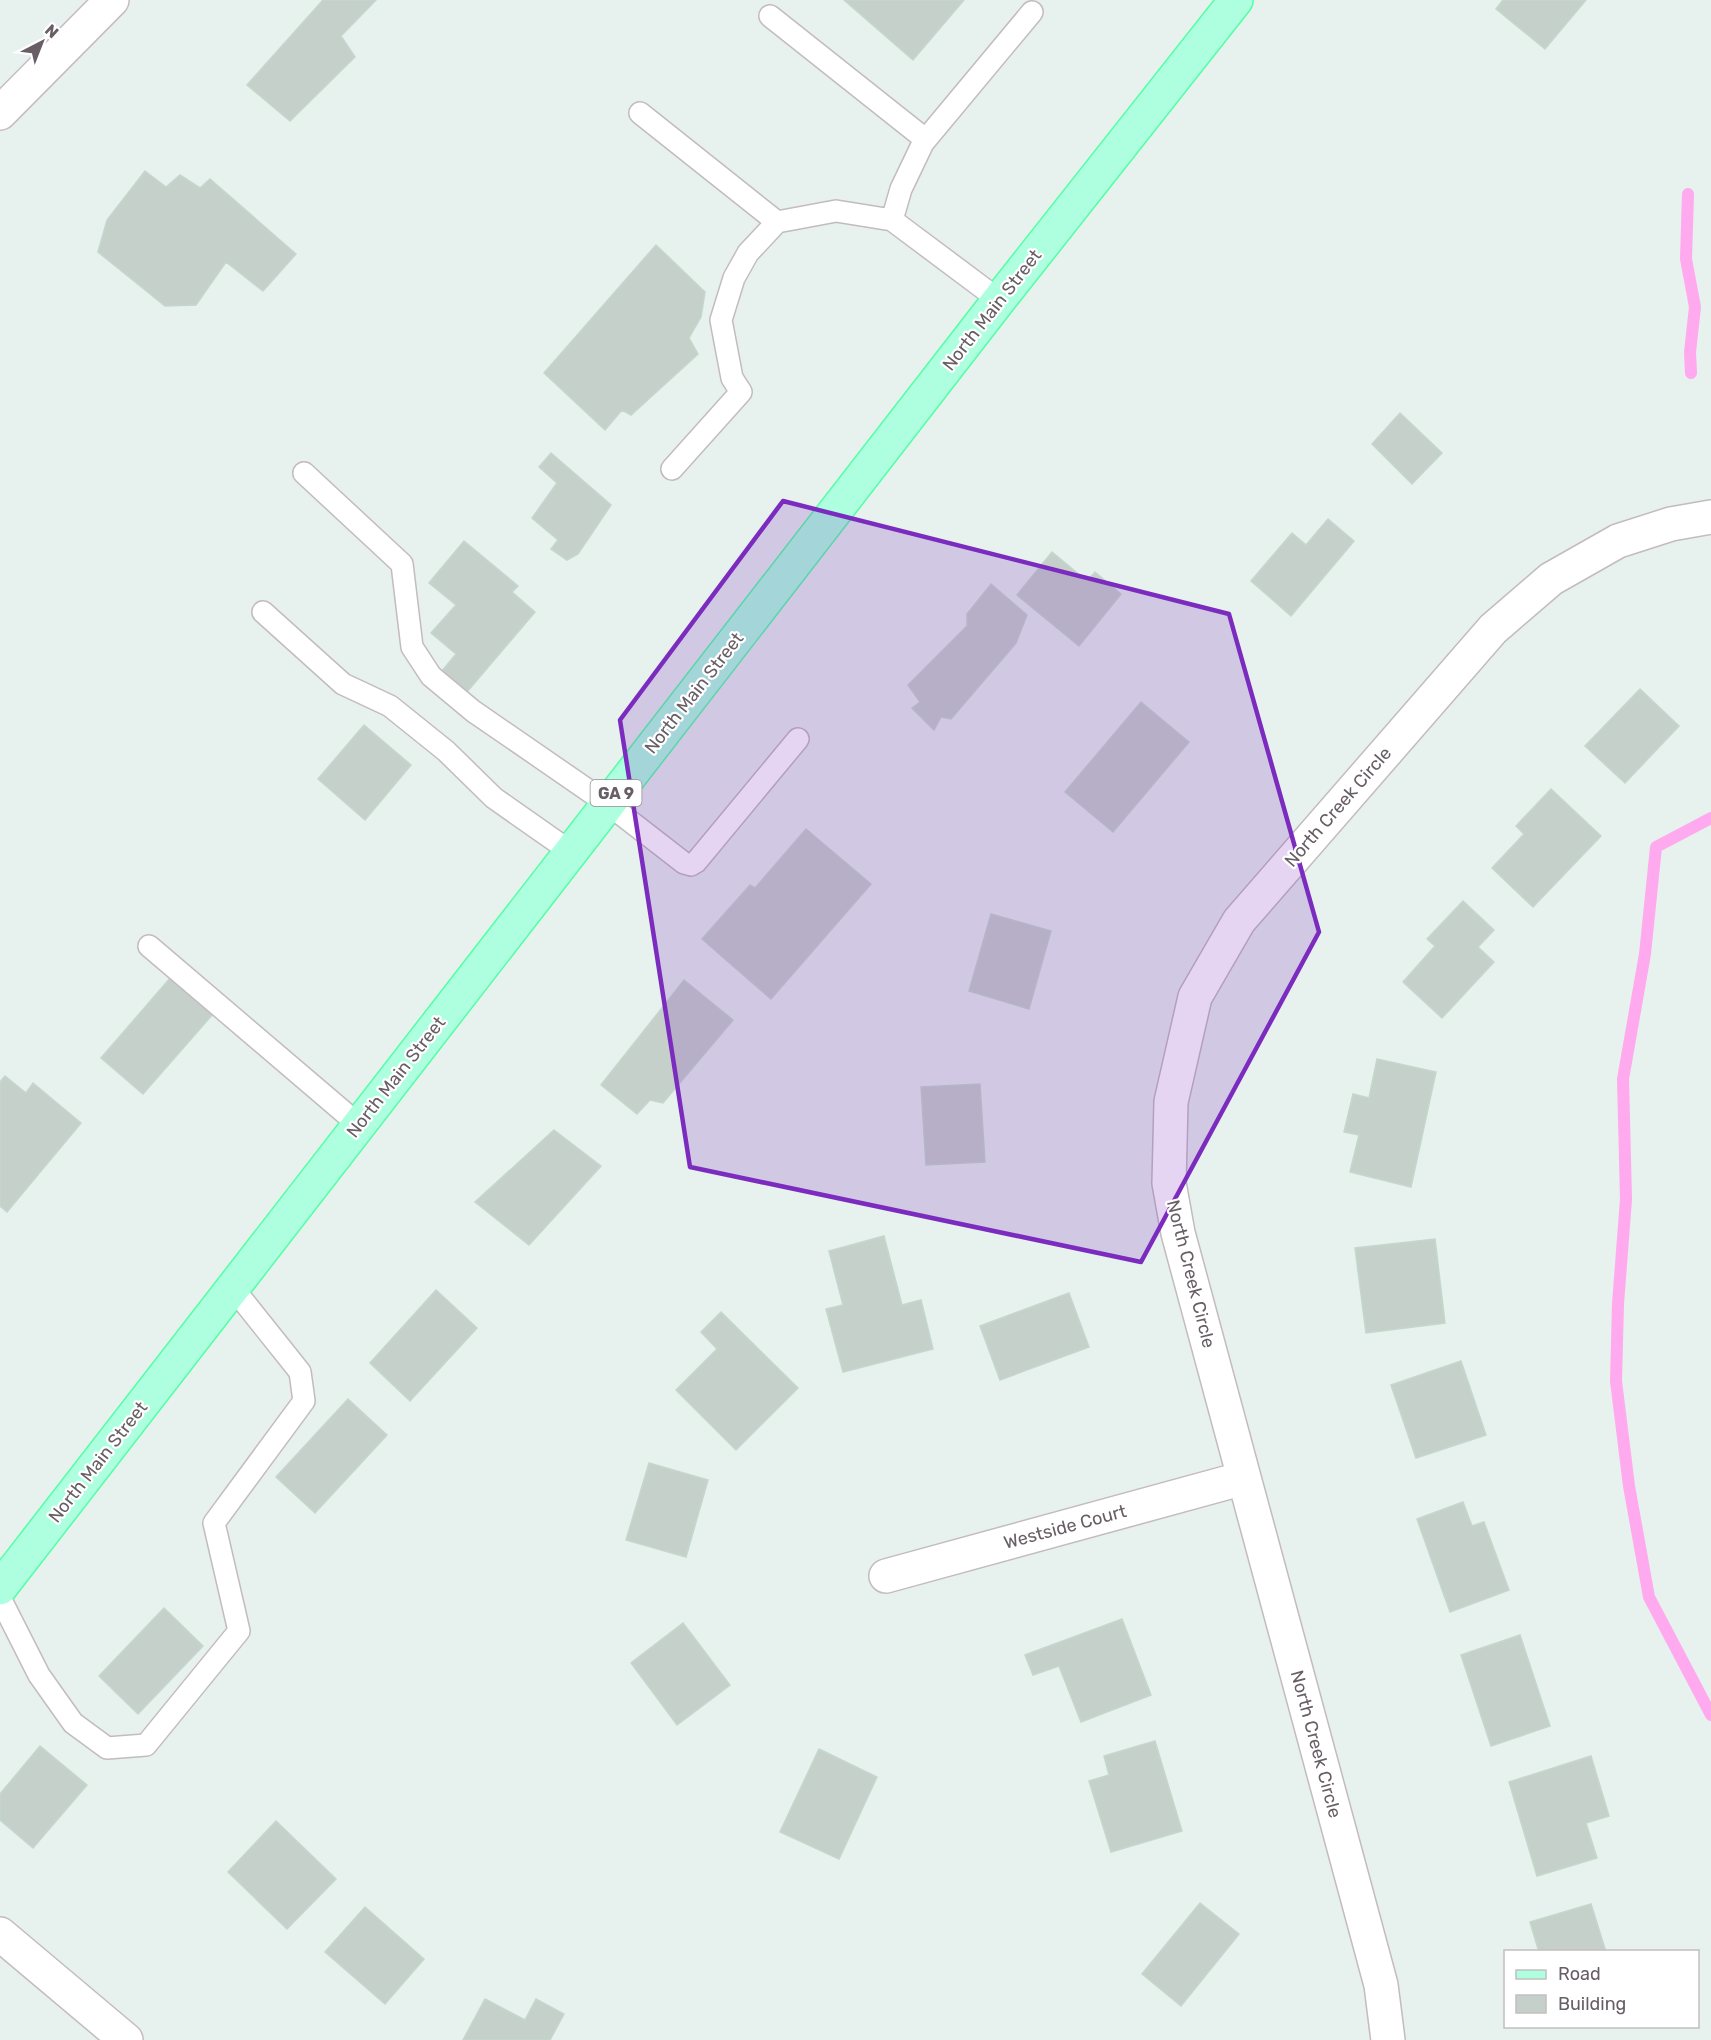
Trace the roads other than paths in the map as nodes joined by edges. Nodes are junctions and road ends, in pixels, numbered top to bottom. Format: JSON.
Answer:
{"nodes":[{"id":1,"x":112,"y":0,"type":"edge"},
{"id":2,"x":1236,"y":0,"type":"edge"},
{"id":3,"x":1032,"y":12,"type":"dead end"},
{"id":4,"x":770,"y":16,"type":"dead end"},
{"id":5,"x":0,"y":113,"type":"edge"},
{"id":6,"x":640,"y":113,"type":"dead end"},
{"id":7,"x":925,"y":139,"type":"junction"},
{"id":8,"x":892,"y":220,"type":"junction"},
{"id":9,"x":777,"y":222,"type":"junction"},
{"id":10,"x":999,"y":300,"type":"junction"},
{"id":11,"x":672,"y":469,"type":"dead end"},
{"id":12,"x":304,"y":473,"type":"dead end"},
{"id":13,"x":1711,"y":517,"type":"edge"},
{"id":14,"x":263,"y":612,"type":"dead end"},
{"id":15,"x":798,"y":739,"type":"dead end"},
{"id":16,"x":608,"y":804,"type":"junction"},
{"id":17,"x":571,"y":852,"type":"junction"},
{"id":18,"x":149,"y":946,"type":"dead end"},
{"id":19,"x":359,"y":1125,"type":"junction"},
{"id":20,"x":233,"y":1288,"type":"junction"},
{"id":21,"x":1244,"y":1478,"type":"junction"},
{"id":22,"x":886,"y":1576,"type":"dead end"},
{"id":23,"x":0,"y":1588,"type":"edge"},
{"id":24,"x":0,"y":1598,"type":"edge"},
{"id":25,"x":0,"y":1934,"type":"edge"},
{"id":26,"x":126,"y":2040,"type":"edge"},
{"id":27,"x":1388,"y":2040,"type":"edge"}],
"edges":[{"from":1,"to":5,"type":"street"},
{"from":2,"to":10,"type":"main road","name":"North Main Street","number":"GA 9"},
{"from":3,"to":7,"type":"lane"},
{"from":4,"to":7,"type":"lane"},
{"from":6,"to":9,"type":"lane"},
{"from":7,"to":8,"type":"lane"},
{"from":8,"to":9,"type":"lane"},
{"from":8,"to":10,"type":"lane"},
{"from":9,"to":11,"type":"lane"},
{"from":10,"to":16,"type":"main road","name":"North Main Street","number":"GA 9"},
{"from":12,"to":16,"type":"lane"},
{"from":13,"to":21,"type":"street","name":"North Creek Circle"},
{"from":14,"to":17,"type":"lane"},
{"from":15,"to":16,"type":"lane"},
{"from":16,"to":17,"type":"main road","name":"North Main Street","number":"GA 9"},
{"from":17,"to":19,"type":"main road","name":"North Main Street","number":"GA 9"},
{"from":18,"to":19,"type":"lane"},
{"from":19,"to":20,"type":"main road","name":"North Main Street","number":"GA 9"},
{"from":20,"to":23,"type":"main road","name":"North Main Street","number":"GA 9"},
{"from":20,"to":24,"type":"lane"},
{"from":21,"to":22,"type":"street","name":"Westside Court"},
{"from":21,"to":27,"type":"street","name":"North Creek Circle"},
{"from":25,"to":26,"type":"street"}]}
